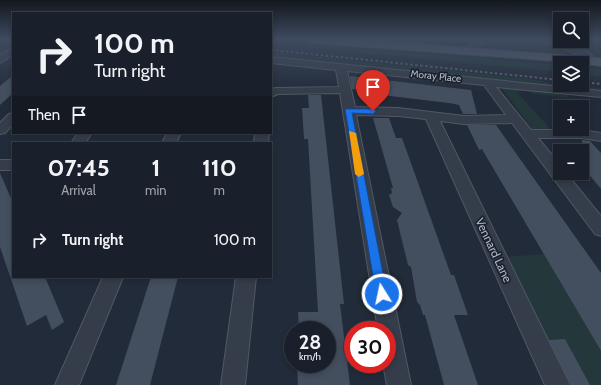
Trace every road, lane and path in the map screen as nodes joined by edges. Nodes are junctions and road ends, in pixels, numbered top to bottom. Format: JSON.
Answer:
{"nodes":[{"id":1,"x":534,"y":57,"type":"edge"},
{"id":2,"x":272,"y":60,"type":"edge"},
{"id":3,"x":597,"y":62,"type":"edge"},
{"id":4,"x":341,"y":66,"type":"junction"},
{"id":5,"x":487,"y":82,"type":"junction"},
{"id":6,"x":344,"y":90,"type":"junction"},
{"id":7,"x":272,"y":93,"type":"edge"},
{"id":8,"x":601,"y":94,"type":"edge"},
{"id":9,"x":348,"y":111,"type":"junction"},
{"id":10,"x":431,"y":116,"type":"junction"},
{"id":11,"x":12,"y":118,"type":"edge"},
{"id":12,"x":516,"y":119,"type":"junction"},
{"id":13,"x":0,"y":130,"type":"edge"},
{"id":14,"x":528,"y":134,"type":"junction"},
{"id":15,"x":601,"y":137,"type":"edge"},
{"id":16,"x":0,"y":165,"type":"edge"},
{"id":17,"x":12,"y":165,"type":"edge"},
{"id":18,"x":601,"y":229,"type":"edge"},
{"id":19,"x":113,"y":278,"type":"edge"},
{"id":20,"x":246,"y":278,"type":"edge"},
{"id":21,"x":67,"y":385,"type":"edge"},
{"id":22,"x":233,"y":385,"type":"edge"},
{"id":23,"x":399,"y":385,"type":"edge"},
{"id":24,"x":558,"y":385,"type":"edge"}],
"edges":[{"from":1,"to":3,"type":"main road"},
{"from":2,"to":4,"type":"street","name":"Moray Place"},
{"from":4,"to":5,"type":"street","name":"Moray Place"},
{"from":4,"to":6,"type":"street"},
{"from":5,"to":8,"type":"street","name":"Moray Place"},
{"from":5,"to":12,"type":"street"},
{"from":6,"to":7,"type":"street"},
{"from":6,"to":9,"type":"street"},
{"from":9,"to":10,"type":"street"},
{"from":9,"to":23,"type":"street"},
{"from":10,"to":12,"type":"street"},
{"from":10,"to":24,"type":"street","name":"Vennard Lane"},
{"from":11,"to":13,"type":"street"},
{"from":12,"to":14,"type":"street"},
{"from":14,"to":15,"type":"street"},
{"from":14,"to":18,"type":"street"},
{"from":16,"to":17,"type":"street"},
{"from":19,"to":21,"type":"street"},
{"from":20,"to":22,"type":"street"}]}
